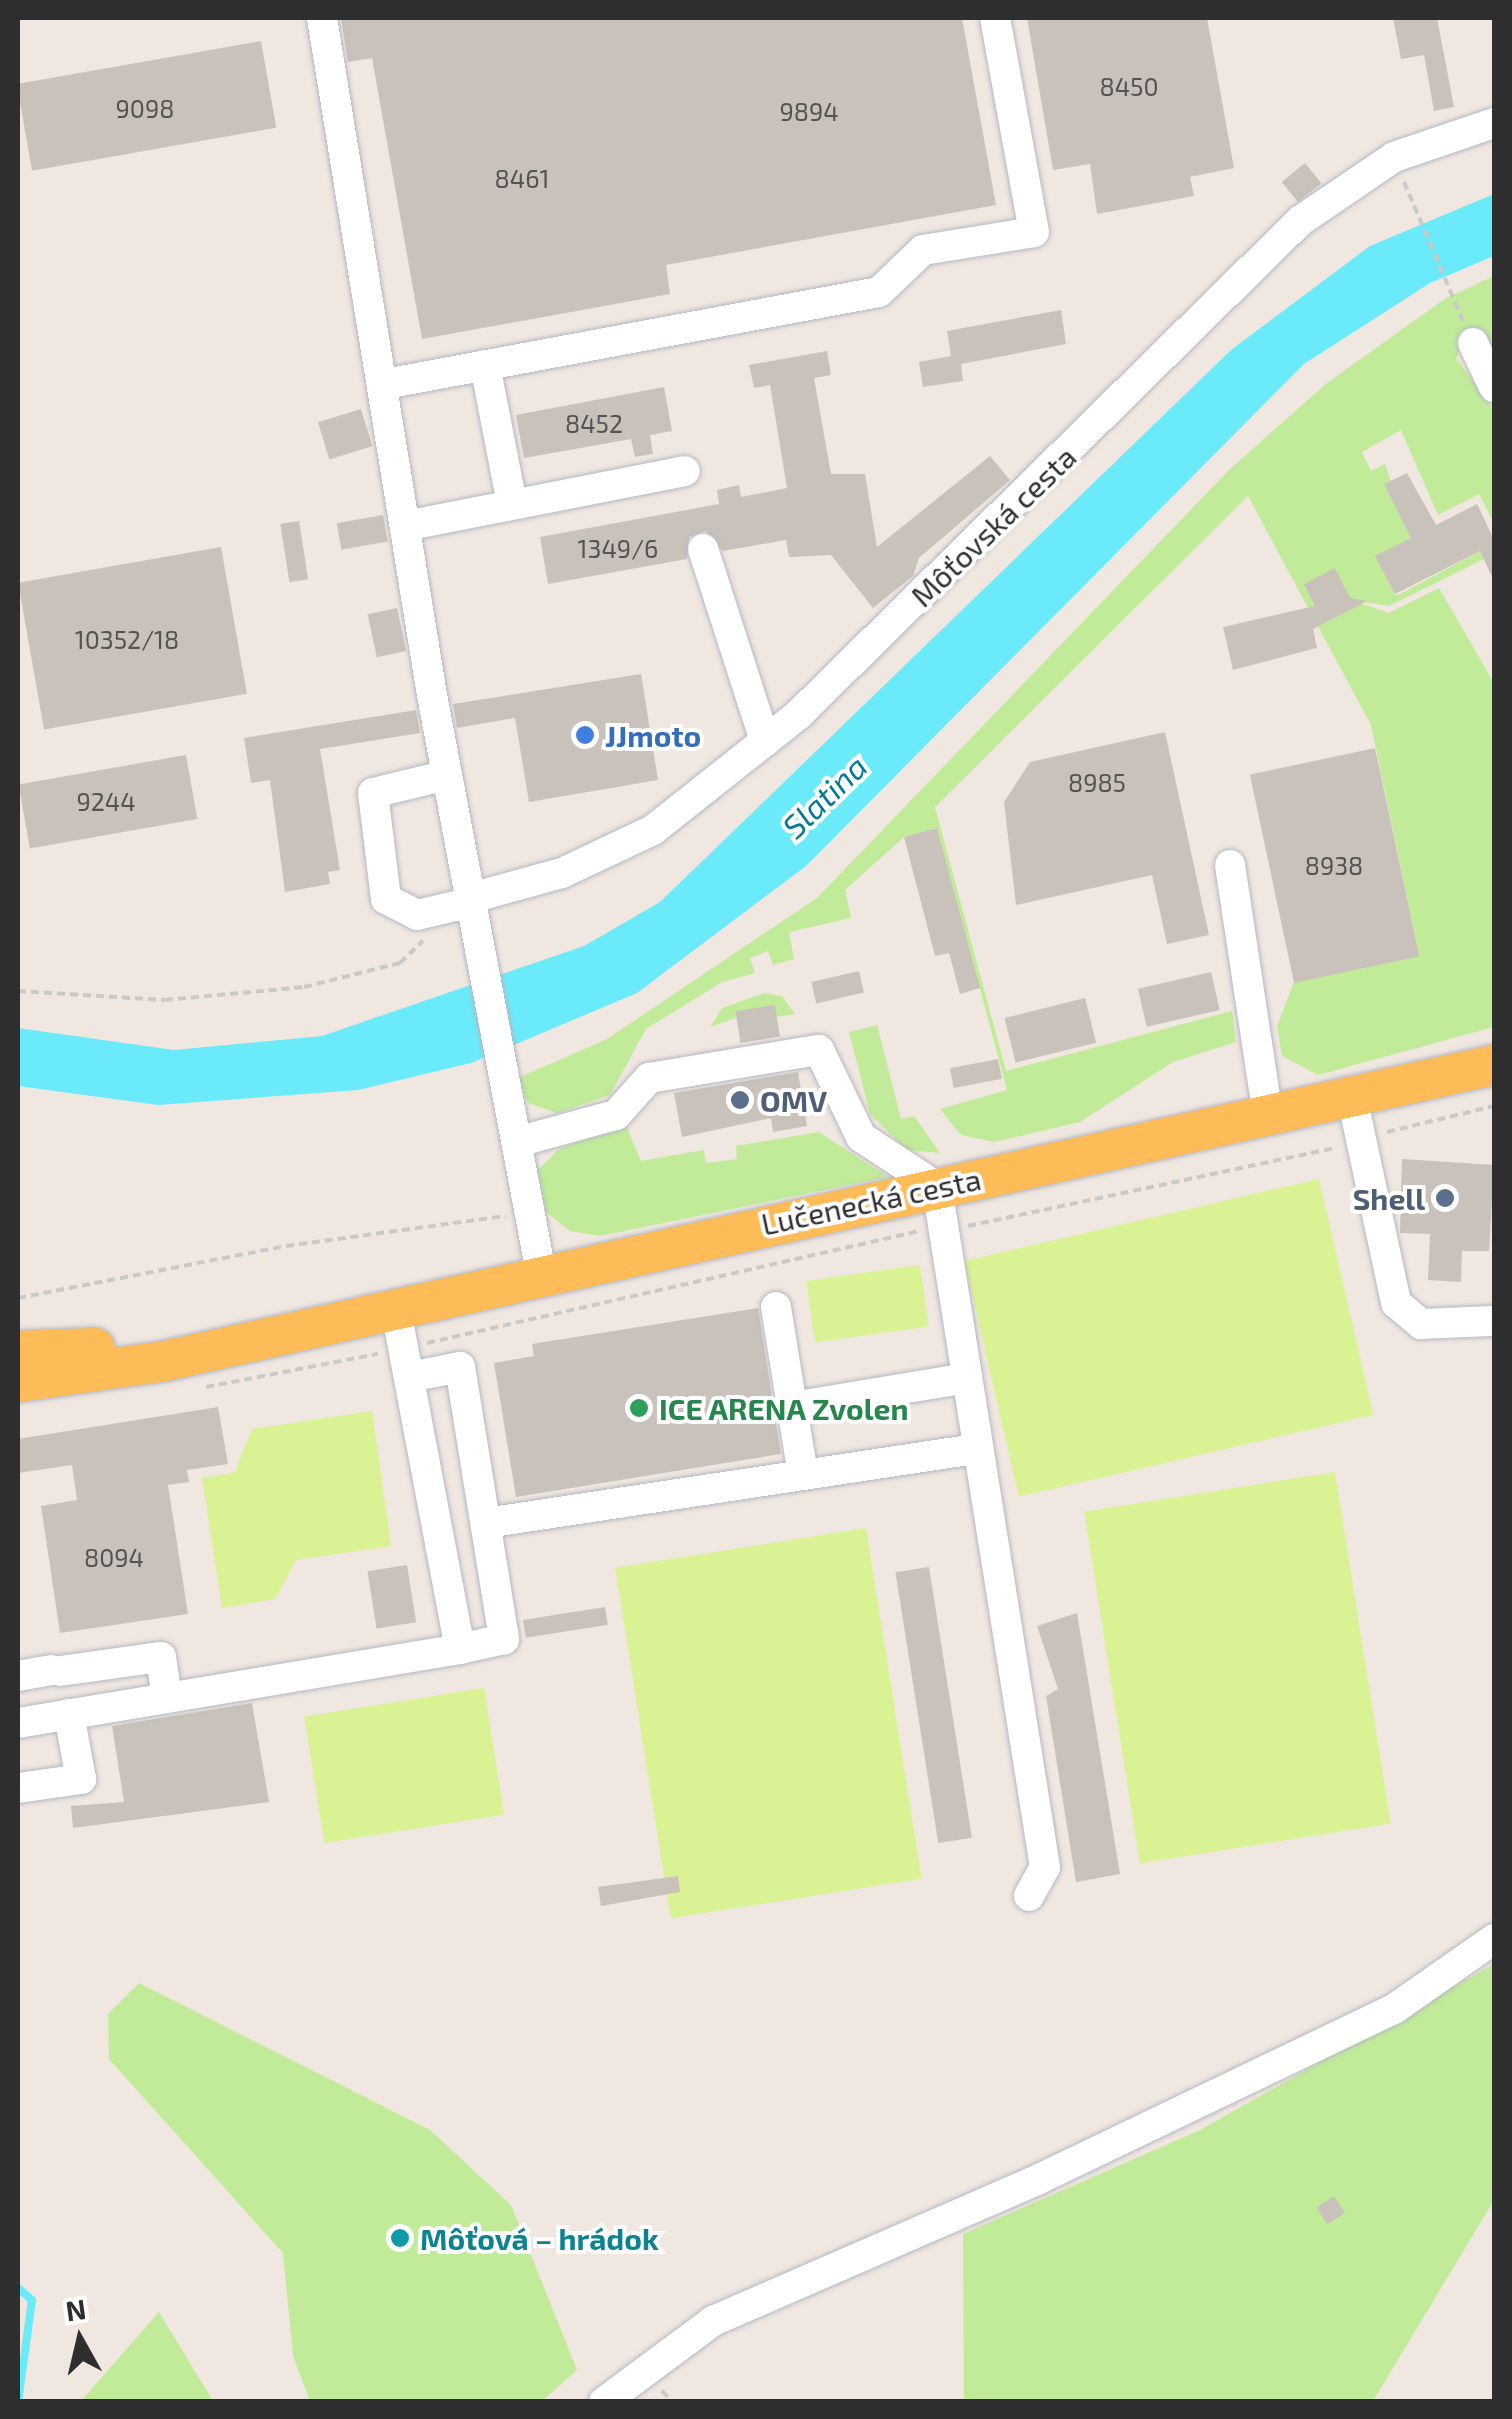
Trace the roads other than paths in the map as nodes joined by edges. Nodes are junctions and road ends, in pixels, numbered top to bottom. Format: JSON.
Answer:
{"nodes":[{"id":1,"x":322,"y":18,"type":"edge"},
{"id":2,"x":995,"y":18,"type":"edge"},
{"id":3,"x":1494,"y":123,"type":"edge"},
{"id":4,"x":1473,"y":344,"type":"dead end"},
{"id":5,"x":485,"y":365,"type":"junction"},
{"id":6,"x":386,"y":384,"type":"junction"},
{"id":7,"x":1494,"y":387,"type":"edge"},
{"id":8,"x":685,"y":471,"type":"dead end"},
{"id":9,"x":512,"y":504,"type":"junction"},
{"id":10,"x":405,"y":526,"type":"junction"},
{"id":11,"x":703,"y":549,"type":"dead end"},
{"id":12,"x":765,"y":741,"type":"junction"},
{"id":13,"x":448,"y":775,"type":"junction"},
{"id":14,"x":1230,"y":865,"type":"dead end"},
{"id":15,"x":471,"y":900,"type":"junction"},
{"id":16,"x":1494,"y":1065,"type":"edge"},
{"id":17,"x":1352,"y":1097,"type":"junction"},
{"id":18,"x":1268,"y":1114,"type":"junction"},
{"id":19,"x":517,"y":1142,"type":"junction"},
{"id":20,"x":942,"y":1206,"type":"junction"},
{"id":21,"x":541,"y":1274,"type":"junction"},
{"id":22,"x":395,"y":1306,"type":"junction"},
{"id":23,"x":776,"y":1307,"type":"dead end"},
{"id":24,"x":1494,"y":1321,"type":"edge"},
{"id":25,"x":248,"y":1340,"type":"junction"},
{"id":26,"x":18,"y":1351,"type":"edge"},
{"id":27,"x":407,"y":1362,"type":"junction"},
{"id":28,"x":967,"y":1378,"type":"junction"},
{"id":29,"x":18,"y":1382,"type":"edge"},
{"id":30,"x":792,"y":1407,"type":"junction"},
{"id":31,"x":977,"y":1448,"type":"junction"},
{"id":32,"x":802,"y":1476,"type":"junction"},
{"id":33,"x":486,"y":1524,"type":"junction"},
{"id":34,"x":460,"y":1648,"type":"junction"},
{"id":35,"x":18,"y":1676,"type":"edge"},
{"id":36,"x":167,"y":1698,"type":"junction"},
{"id":37,"x":69,"y":1714,"type":"junction"},
{"id":38,"x":18,"y":1723,"type":"edge"},
{"id":39,"x":18,"y":1788,"type":"edge"},
{"id":40,"x":1029,"y":1896,"type":"dead end"},
{"id":41,"x":1494,"y":1938,"type":"edge"},
{"id":42,"x":604,"y":2402,"type":"edge"}],
"edges":[{"from":1,"to":6,"type":"street"},
{"from":2,"to":5,"type":"street"},
{"from":3,"to":12,"type":"street","name":"Môťovská cesta"},
{"from":4,"to":7,"type":"street"},
{"from":5,"to":6,"type":"street"},
{"from":5,"to":9,"type":"street"},
{"from":6,"to":10,"type":"street"},
{"from":8,"to":9,"type":"street"},
{"from":9,"to":10,"type":"street"},
{"from":10,"to":13,"type":"street"},
{"from":11,"to":12,"type":"street"},
{"from":12,"to":15,"type":"street","name":"Môťovská cesta"},
{"from":13,"to":15,"type":"street"},
{"from":13,"to":15,"type":"street","name":"Môťovská cesta"},
{"from":14,"to":18,"type":"street"},
{"from":15,"to":19,"type":"street"},
{"from":16,"to":17,"type":"main road","name":"Lučenecká cesta"},
{"from":17,"to":18,"type":"main road","name":"Lučenecká cesta"},
{"from":17,"to":24,"type":"street"},
{"from":18,"to":20,"type":"main road","name":"Lučenecká cesta"},
{"from":19,"to":20,"type":"street"},
{"from":19,"to":21,"type":"street"},
{"from":20,"to":21,"type":"main road","name":"Lučenecká cesta"},
{"from":20,"to":28,"type":"street"},
{"from":21,"to":22,"type":"main road","name":"Lučenecká cesta"},
{"from":22,"to":25,"type":"main road","name":"Lučenecká cesta"},
{"from":22,"to":27,"type":"street"},
{"from":23,"to":30,"type":"street"},
{"from":25,"to":26,"type":"main road","name":"Lučenecká cesta"},
{"from":25,"to":29,"type":"main road","name":"Lučenecká cesta"},
{"from":27,"to":33,"type":"street"},
{"from":27,"to":34,"type":"street"},
{"from":28,"to":30,"type":"street"},
{"from":28,"to":31,"type":"street"},
{"from":30,"to":32,"type":"street"},
{"from":31,"to":32,"type":"street"},
{"from":31,"to":40,"type":"street"},
{"from":32,"to":33,"type":"street"},
{"from":33,"to":34,"type":"street"},
{"from":34,"to":36,"type":"street"},
{"from":35,"to":36,"type":"street"},
{"from":36,"to":37,"type":"street"},
{"from":37,"to":38,"type":"street"},
{"from":37,"to":39,"type":"street"},
{"from":41,"to":42,"type":"street"}]}
